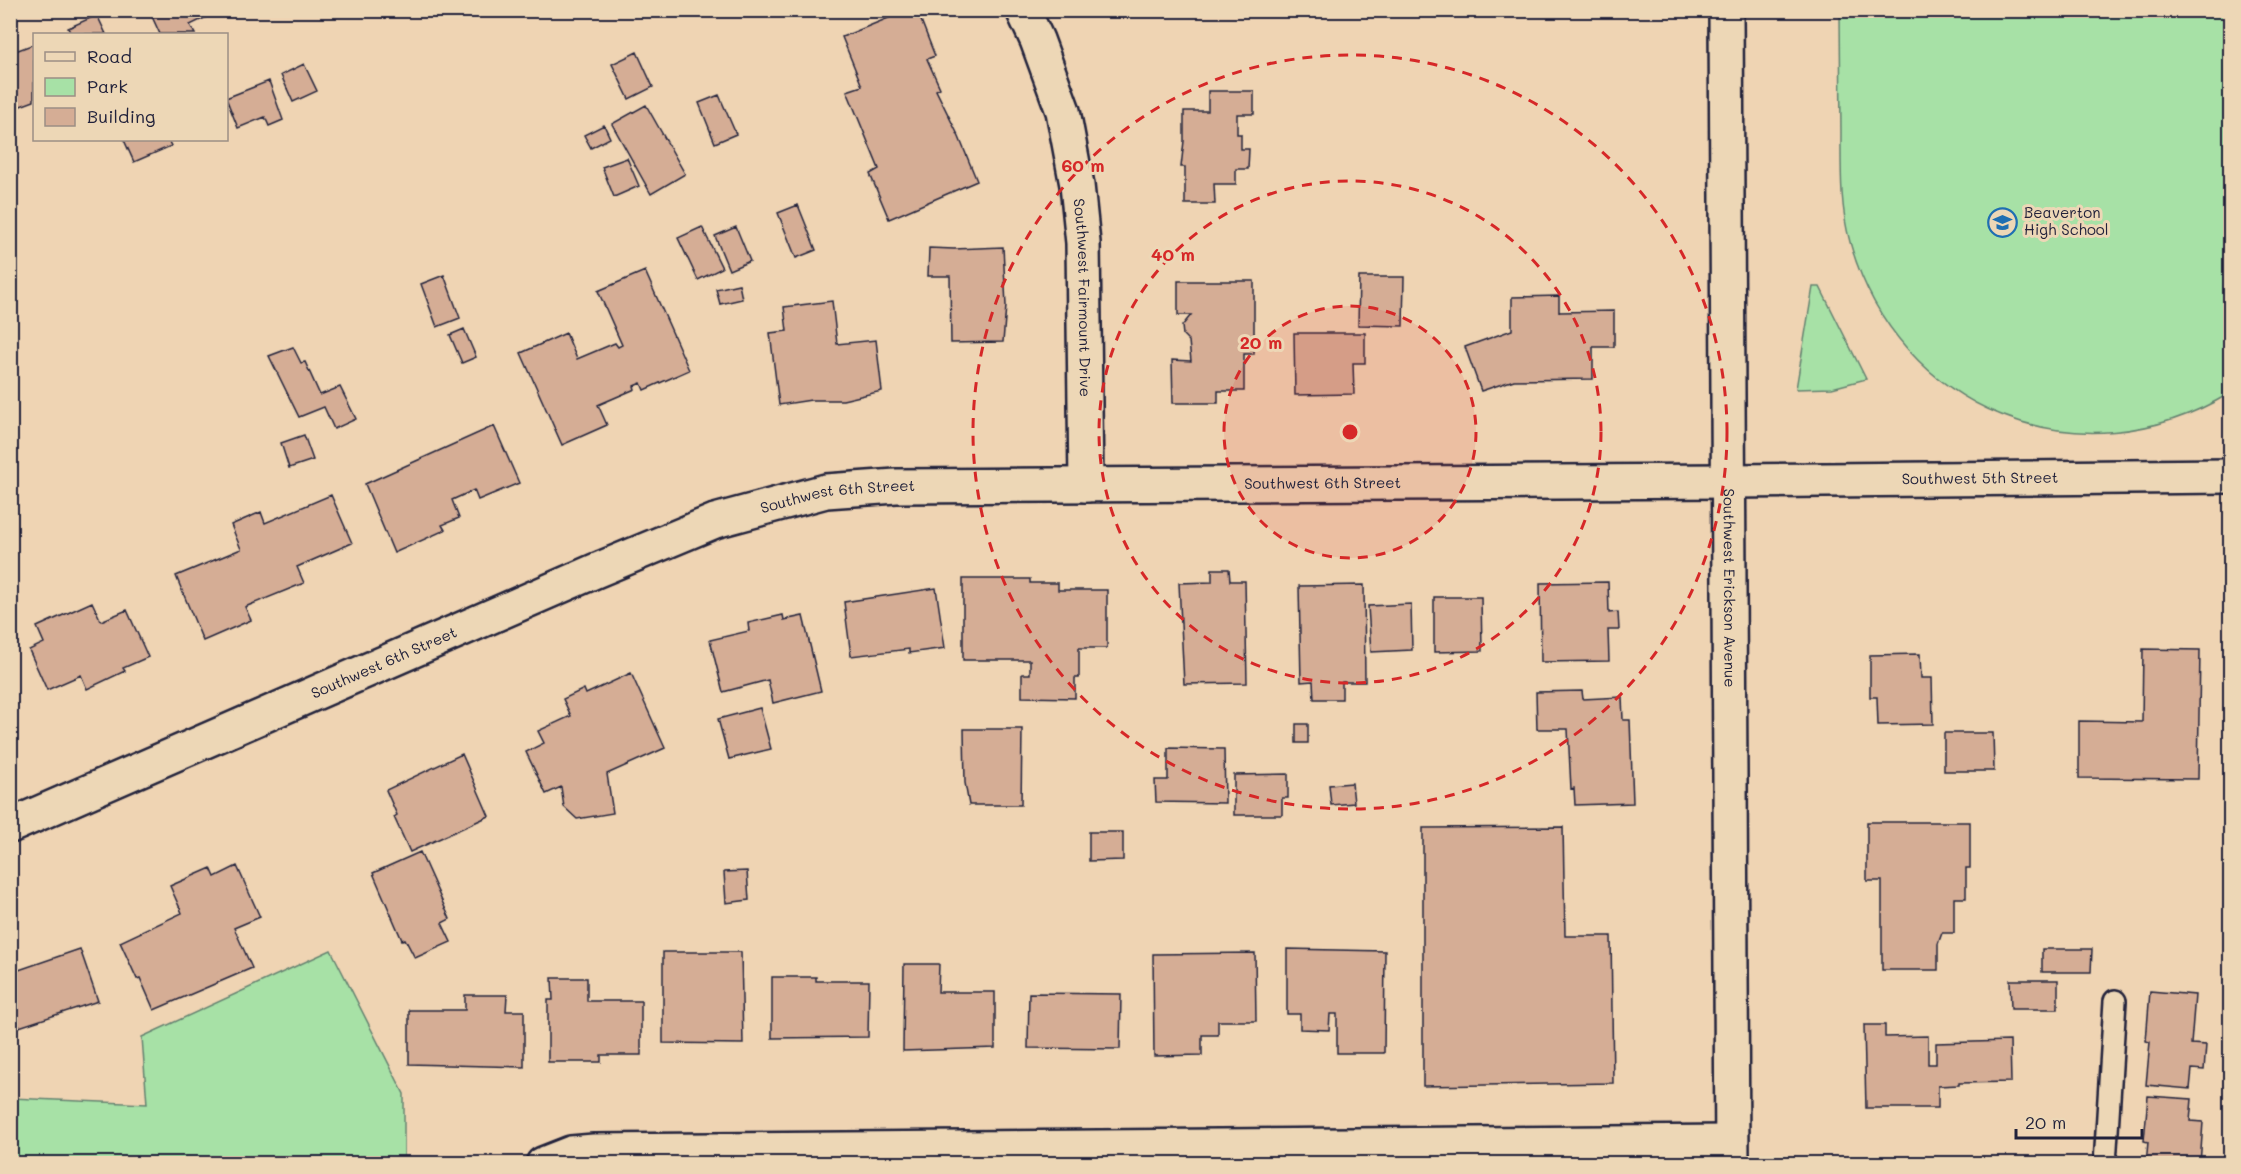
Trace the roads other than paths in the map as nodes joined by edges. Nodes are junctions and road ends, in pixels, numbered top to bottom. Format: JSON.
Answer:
{"nodes":[{"id":1,"x":1023,"y":10,"type":"edge"},
{"id":2,"x":1726,"y":10,"type":"edge"},
{"id":3,"x":2230,"y":476,"type":"edge"},
{"id":4,"x":1730,"y":481,"type":"junction"},
{"id":5,"x":1086,"y":485,"type":"junction"},
{"id":6,"x":10,"y":826,"type":"edge"},
{"id":7,"x":2115,"y":1001,"type":"dead end"},
{"id":8,"x":1732,"y":1153,"type":"edge"},
{"id":9,"x":543,"y":1164,"type":"edge"},
{"id":10,"x":2105,"y":1164,"type":"edge"}],
"edges":[{"from":1,"to":5,"type":"street","name":"Southwest Fairmount Drive"},
{"from":2,"to":4,"type":"street","name":"Southwest Erickson Avenue"},
{"from":3,"to":4,"type":"street","name":"Southwest 5th Street"},
{"from":4,"to":5,"type":"street","name":"Southwest 6th Street"},
{"from":4,"to":8,"type":"street","name":"Southwest Erickson Avenue"},
{"from":5,"to":6,"type":"street","name":"Southwest 6th Street"},
{"from":7,"to":10,"type":"lane"},
{"from":8,"to":9,"type":"street"}]}
